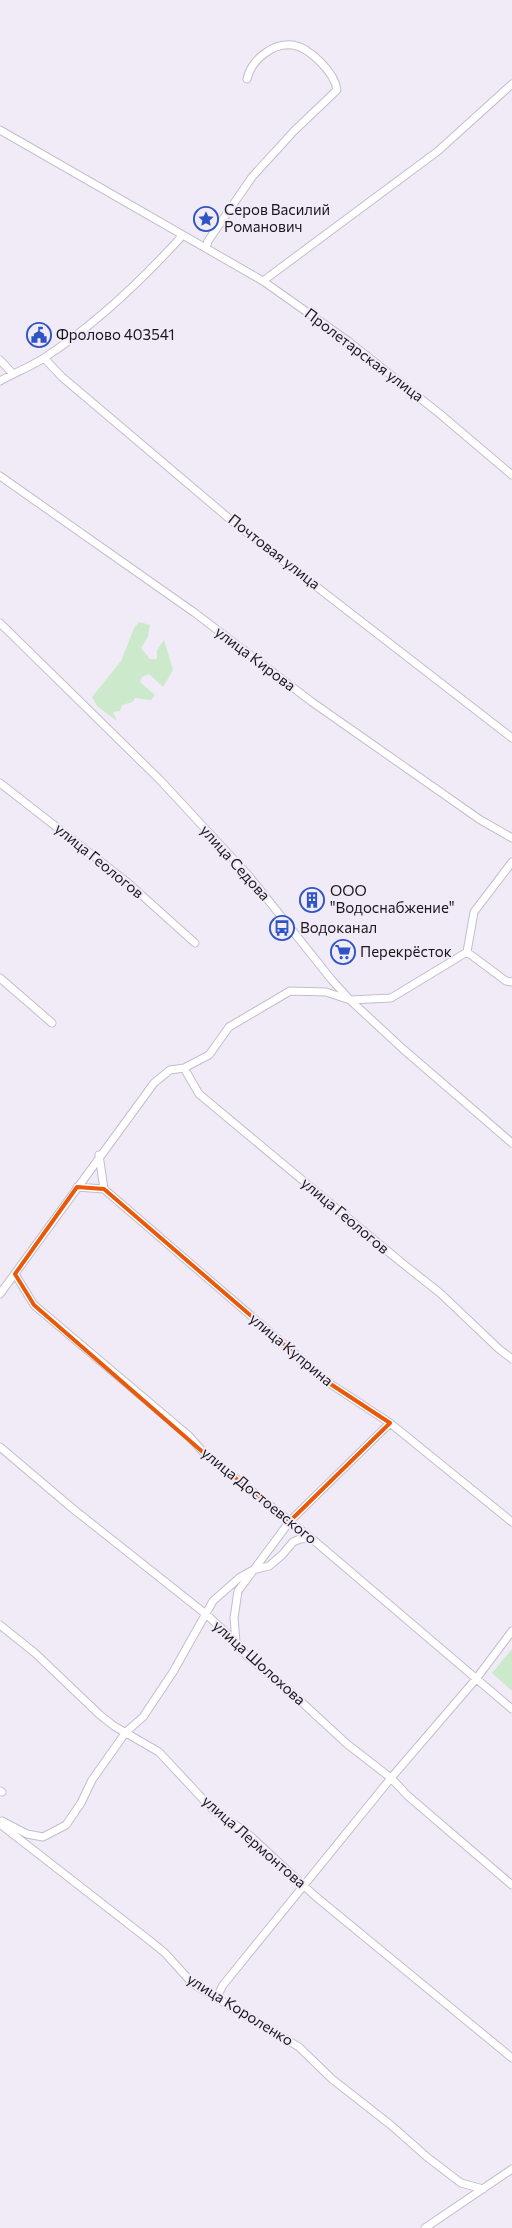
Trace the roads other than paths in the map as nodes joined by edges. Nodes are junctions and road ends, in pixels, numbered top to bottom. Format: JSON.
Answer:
{"nodes":[{"id":1,"x":247,"y":79,"type":"dead end"},
{"id":2,"x":512,"y":84,"type":"edge"},
{"id":3,"x":0,"y":130,"type":"edge"},
{"id":4,"x":182,"y":236,"type":"junction"},
{"id":5,"x":206,"y":248,"type":"junction"},
{"id":6,"x":263,"y":281,"type":"junction"},
{"id":7,"x":44,"y":358,"type":"junction"},
{"id":8,"x":0,"y":360,"type":"edge"},
{"id":9,"x":13,"y":374,"type":"junction"},
{"id":10,"x":0,"y":382,"type":"edge"},
{"id":11,"x":512,"y":475,"type":"edge"},
{"id":12,"x":0,"y":476,"type":"edge"},
{"id":13,"x":0,"y":623,"type":"edge"},
{"id":14,"x":512,"y":738,"type":"edge"},
{"id":15,"x":0,"y":784,"type":"edge"},
{"id":16,"x":512,"y":838,"type":"edge"},
{"id":17,"x":512,"y":862,"type":"edge"},
{"id":18,"x":195,"y":943,"type":"dead end"},
{"id":19,"x":467,"y":952,"type":"junction"},
{"id":20,"x":0,"y":978,"type":"edge"},
{"id":21,"x":331,"y":979,"type":"junction"},
{"id":22,"x":512,"y":982,"type":"edge"},
{"id":23,"x":326,"y":992,"type":"junction"},
{"id":24,"x":350,"y":1000,"type":"junction"},
{"id":25,"x":52,"y":1023,"type":"dead end"},
{"id":26,"x":184,"y":1068,"type":"junction"},
{"id":27,"x":512,"y":1143,"type":"edge"},
{"id":28,"x":100,"y":1155,"type":"junction"},
{"id":29,"x":76,"y":1187,"type":"junction"},
{"id":30,"x":104,"y":1189,"type":"junction"},
{"id":31,"x":15,"y":1274,"type":"junction"},
{"id":32,"x":0,"y":1294,"type":"edge"},
{"id":33,"x":512,"y":1359,"type":"edge"},
{"id":34,"x":390,"y":1423,"type":"junction"},
{"id":35,"x":0,"y":1447,"type":"edge"},
{"id":36,"x":290,"y":1521,"type":"junction"},
{"id":37,"x":512,"y":1522,"type":"edge"},
{"id":38,"x":311,"y":1538,"type":"junction"},
{"id":39,"x":253,"y":1570,"type":"junction"},
{"id":40,"x":207,"y":1615,"type":"junction"},
{"id":41,"x":0,"y":1625,"type":"edge"},
{"id":42,"x":512,"y":1631,"type":"edge"},
{"id":43,"x":236,"y":1642,"type":"junction"},
{"id":44,"x":476,"y":1679,"type":"junction"},
{"id":45,"x":512,"y":1709,"type":"edge"},
{"id":46,"x":126,"y":1732,"type":"junction"},
{"id":47,"x":391,"y":1778,"type":"junction"},
{"id":48,"x":0,"y":1820,"type":"edge"},
{"id":49,"x":0,"y":1824,"type":"edge"},
{"id":50,"x":304,"y":1884,"type":"junction"},
{"id":51,"x":512,"y":1885,"type":"edge"},
{"id":52,"x":217,"y":1997,"type":"junction"},
{"id":53,"x":512,"y":2058,"type":"edge"},
{"id":54,"x":512,"y":2168,"type":"edge"},
{"id":55,"x":483,"y":2189,"type":"junction"},
{"id":56,"x":425,"y":2228,"type":"edge"}],
"edges":[{"from":1,"to":5,"type":"street"},
{"from":2,"to":6,"type":"street"},
{"from":3,"to":4,"type":"street","name":"Пролетарская улица"},
{"from":4,"to":5,"type":"street","name":"Пролетарская улица"},
{"from":4,"to":7,"type":"street"},
{"from":5,"to":6,"type":"street","name":"Пролетарская улица"},
{"from":6,"to":11,"type":"street","name":"Пролетарская улица"},
{"from":7,"to":9,"type":"street"},
{"from":7,"to":14,"type":"street","name":"Почтовая улица"},
{"from":8,"to":9,"type":"street"},
{"from":9,"to":10,"type":"street"},
{"from":12,"to":16,"type":"street","name":"улица Кирова"},
{"from":13,"to":21,"type":"street","name":"улица Седова"},
{"from":15,"to":18,"type":"street","name":"улица Геологов"},
{"from":17,"to":19,"type":"street"},
{"from":19,"to":22,"type":"street"},
{"from":19,"to":24,"type":"street"},
{"from":20,"to":25,"type":"street"},
{"from":21,"to":23,"type":"street"},
{"from":21,"to":24,"type":"street","name":"улица Седова"},
{"from":23,"to":24,"type":"street"},
{"from":23,"to":26,"type":"street"},
{"from":24,"to":27,"type":"street","name":"улица Седова"},
{"from":26,"to":28,"type":"street"},
{"from":26,"to":33,"type":"street","name":"улица Геологов"},
{"from":28,"to":29,"type":"street"},
{"from":28,"to":30,"type":"street"},
{"from":29,"to":30,"type":"street"},
{"from":29,"to":31,"type":"street"},
{"from":30,"to":34,"type":"street","name":"улица Куприна"},
{"from":31,"to":32,"type":"street"},
{"from":31,"to":36,"type":"street","name":"улица Достоевского"},
{"from":34,"to":36,"type":"street"},
{"from":34,"to":37,"type":"street","name":"улица Куприна"},
{"from":35,"to":40,"type":"street","name":"улица Шолохова"},
{"from":36,"to":38,"type":"street","name":"улица Достоевского"},
{"from":36,"to":39,"type":"street"},
{"from":38,"to":39,"type":"street"},
{"from":38,"to":44,"type":"street","name":"улица Достоевского"},
{"from":39,"to":40,"type":"street"},
{"from":39,"to":43,"type":"street"},
{"from":40,"to":43,"type":"street","name":"улица Шолохова"},
{"from":40,"to":46,"type":"street"},
{"from":41,"to":46,"type":"street","name":"улица Лермонтова"},
{"from":42,"to":44,"type":"street"},
{"from":43,"to":47,"type":"street","name":"улица Шолохова"},
{"from":44,"to":45,"type":"street","name":"улица Достоевского"},
{"from":44,"to":47,"type":"street"},
{"from":46,"to":48,"type":"street"},
{"from":46,"to":50,"type":"street","name":"улица Лермонтова"},
{"from":47,"to":50,"type":"street"},
{"from":47,"to":51,"type":"street","name":"улица Шолохова"},
{"from":49,"to":52,"type":"street","name":"улица Короленко"},
{"from":50,"to":52,"type":"street"},
{"from":50,"to":53,"type":"street","name":"улица Лермонтова"},
{"from":52,"to":55,"type":"street","name":"улица Короленко"},
{"from":54,"to":55,"type":"street"},
{"from":55,"to":56,"type":"street"}]}
